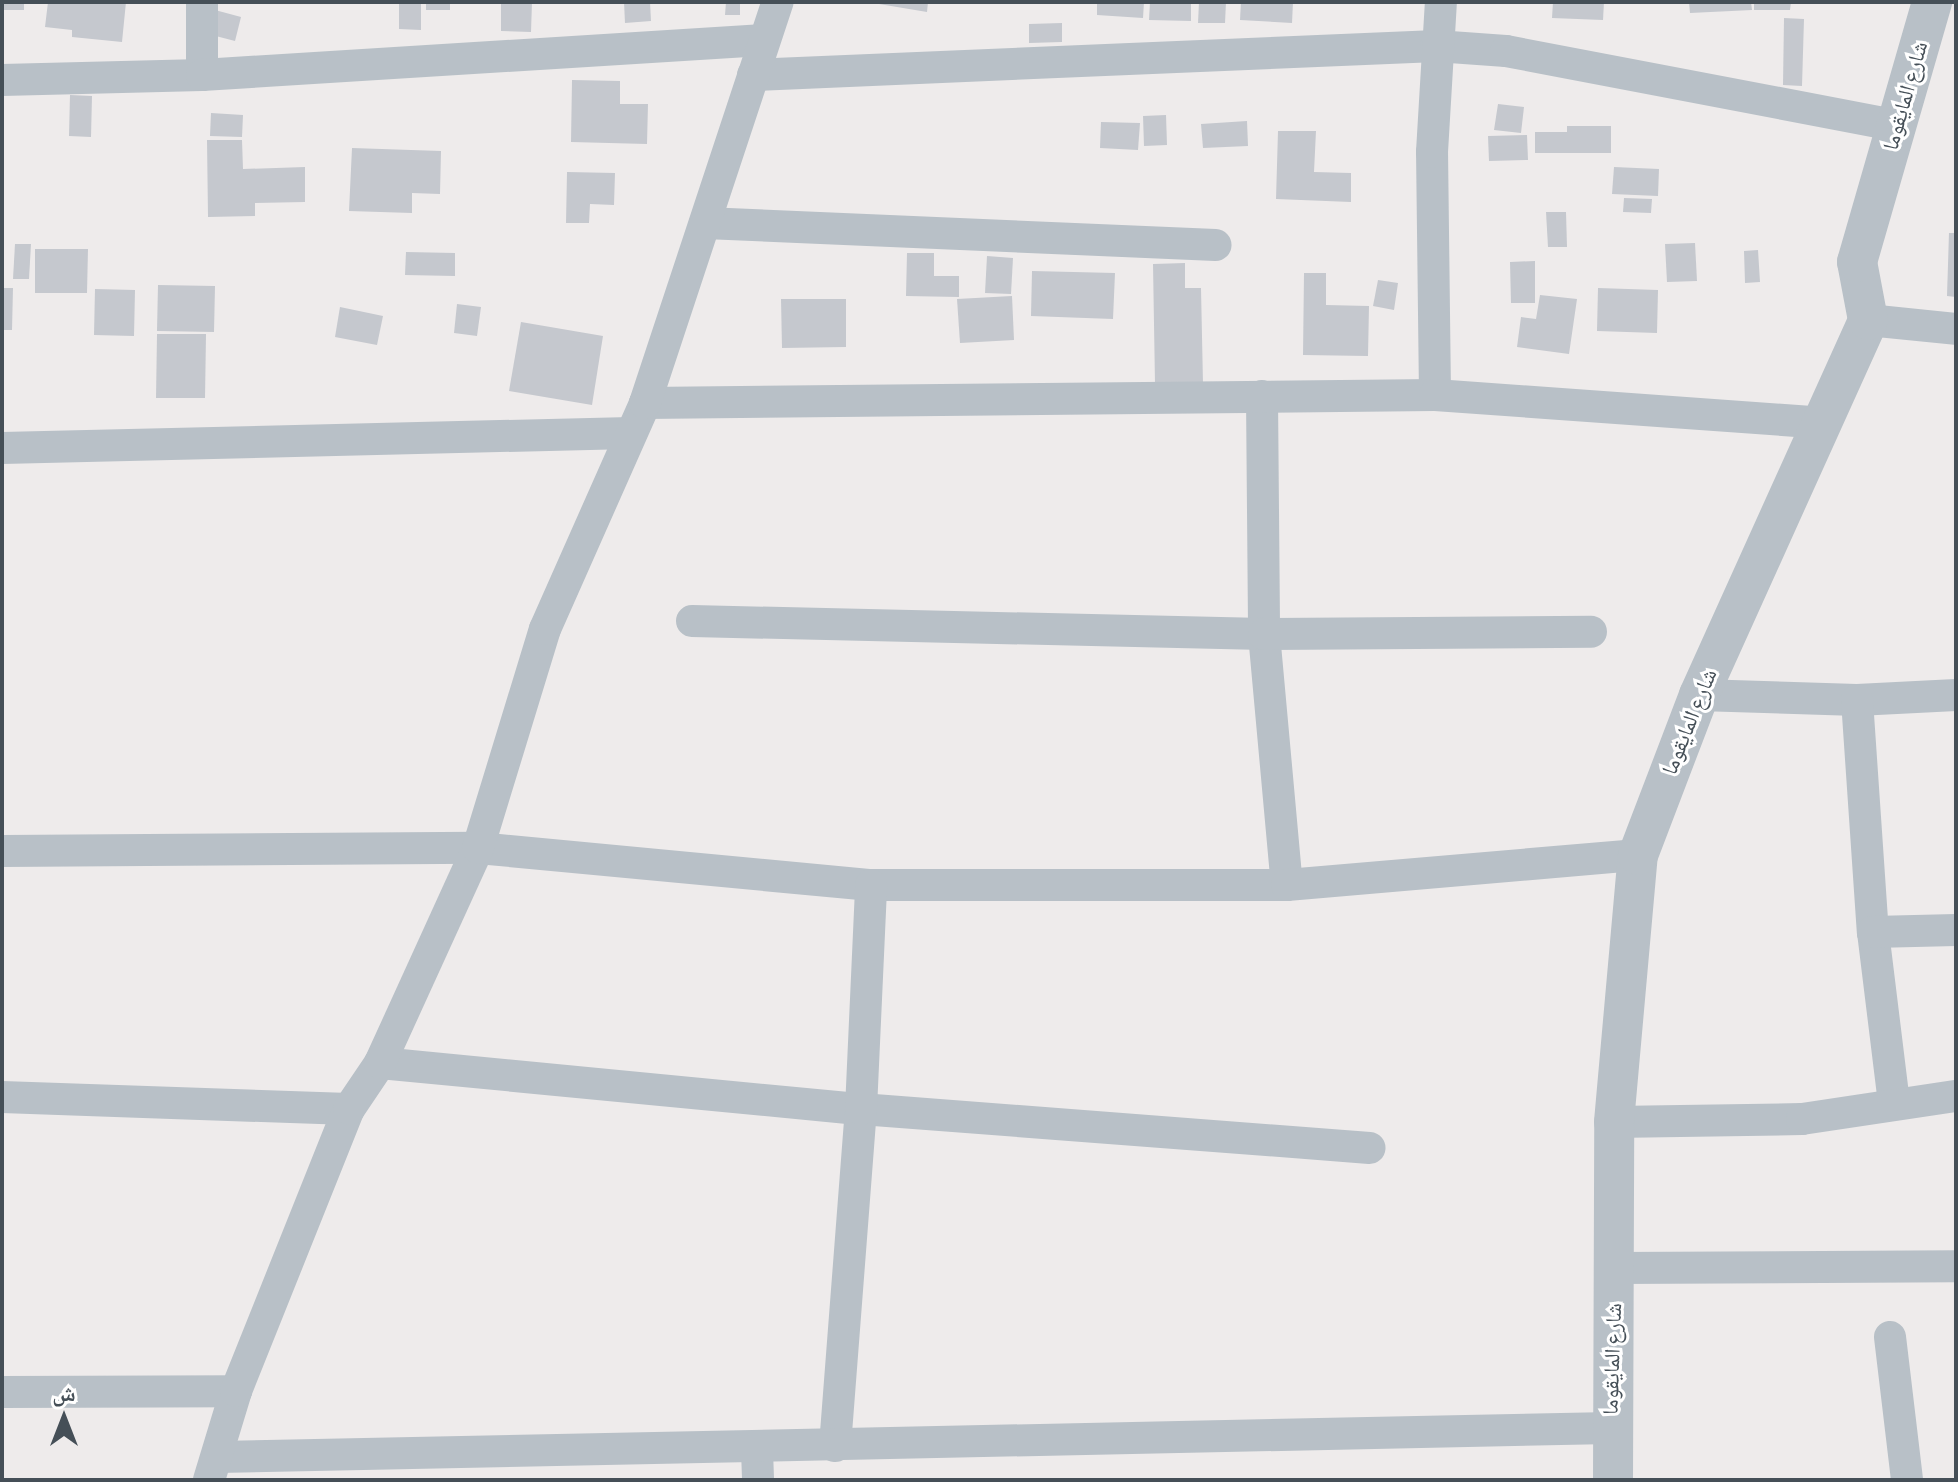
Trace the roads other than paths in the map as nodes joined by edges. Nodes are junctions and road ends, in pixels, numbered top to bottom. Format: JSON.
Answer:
{"nodes":[{"id":1,"x":202,"y":2,"type":"edge"},
{"id":2,"x":778,"y":2,"type":"edge"},
{"id":3,"x":1441,"y":2,"type":"edge"},
{"id":4,"x":1932,"y":2,"type":"edge"},
{"id":5,"x":764,"y":40,"type":"junction"},
{"id":6,"x":1436,"y":46,"type":"junction"},
{"id":7,"x":202,"y":75,"type":"junction"},
{"id":8,"x":753,"y":75,"type":"junction"},
{"id":9,"x":2,"y":80,"type":"edge"},
{"id":10,"x":1899,"y":126,"type":"junction"},
{"id":11,"x":705,"y":223,"type":"junction"},
{"id":12,"x":1216,"y":245,"type":"dead end"},
{"id":13,"x":1868,"y":320,"type":"junction"},
{"id":14,"x":1956,"y":329,"type":"edge"},
{"id":15,"x":1435,"y":395,"type":"junction"},
{"id":16,"x":1262,"y":396,"type":"junction"},
{"id":17,"x":645,"y":403,"type":"junction"},
{"id":18,"x":1825,"y":423,"type":"junction"},
{"id":19,"x":631,"y":433,"type":"junction"},
{"id":20,"x":2,"y":448,"type":"edge"},
{"id":21,"x":692,"y":621,"type":"dead end"},
{"id":22,"x":1591,"y":632,"type":"dead end"},
{"id":23,"x":1264,"y":634,"type":"junction"},
{"id":24,"x":1699,"y":695,"type":"junction"},
{"id":25,"x":1956,"y":695,"type":"edge"},
{"id":26,"x":1857,"y":700,"type":"junction"},
{"id":27,"x":478,"y":848,"type":"junction"},
{"id":28,"x":2,"y":851,"type":"edge"},
{"id":29,"x":1638,"y":855,"type":"junction"},
{"id":30,"x":871,"y":885,"type":"junction"},
{"id":31,"x":1287,"y":885,"type":"junction"},
{"id":32,"x":1956,"y":930,"type":"edge"},
{"id":33,"x":1873,"y":932,"type":"junction"},
{"id":34,"x":380,"y":1063,"type":"junction"},
{"id":35,"x":1956,"y":1096,"type":"edge"},
{"id":36,"x":2,"y":1097,"type":"edge"},
{"id":37,"x":1894,"y":1102,"type":"junction"},
{"id":38,"x":349,"y":1109,"type":"junction"},
{"id":39,"x":861,"y":1109,"type":"junction"},
{"id":40,"x":1614,"y":1122,"type":"junction"},
{"id":41,"x":1370,"y":1148,"type":"dead end"},
{"id":42,"x":1956,"y":1266,"type":"edge"},
{"id":43,"x":1616,"y":1268,"type":"junction"},
{"id":44,"x":1890,"y":1337,"type":"dead end"},
{"id":45,"x":236,"y":1391,"type":"junction"},
{"id":46,"x":2,"y":1392,"type":"edge"},
{"id":47,"x":1611,"y":1428,"type":"junction"},
{"id":48,"x":835,"y":1446,"type":"junction"},
{"id":49,"x":758,"y":1465,"type":"edge"},
{"id":50,"x":213,"y":1469,"type":"edge"},
{"id":51,"x":1613,"y":1480,"type":"edge"},
{"id":52,"x":1907,"y":1480,"type":"edge"}],
"edges":[{"from":1,"to":7,"type":"street"},
{"from":2,"to":5,"type":"street"},
{"from":3,"to":6,"type":"street"},
{"from":4,"to":10,"type":"street","name":"شارع المايقوما"},
{"from":5,"to":7,"type":"street"},
{"from":5,"to":8,"type":"street"},
{"from":6,"to":8,"type":"street"},
{"from":6,"to":10,"type":"street"},
{"from":6,"to":15,"type":"street"},
{"from":7,"to":9,"type":"street"},
{"from":8,"to":11,"type":"street"},
{"from":10,"to":13,"type":"street","name":"شارع المايقوما"},
{"from":11,"to":12,"type":"street"},
{"from":11,"to":17,"type":"street"},
{"from":13,"to":14,"type":"street"},
{"from":13,"to":18,"type":"street","name":"شارع المايقوما"},
{"from":15,"to":16,"type":"street"},
{"from":15,"to":18,"type":"street"},
{"from":16,"to":17,"type":"street"},
{"from":16,"to":23,"type":"street"},
{"from":17,"to":19,"type":"street"},
{"from":18,"to":24,"type":"street","name":"شارع المايقوما"},
{"from":19,"to":20,"type":"street"},
{"from":19,"to":27,"type":"street"},
{"from":21,"to":23,"type":"street"},
{"from":22,"to":23,"type":"street"},
{"from":23,"to":31,"type":"street"},
{"from":24,"to":26,"type":"street"},
{"from":24,"to":29,"type":"street","name":"شارع المايقوما"},
{"from":25,"to":26,"type":"street"},
{"from":26,"to":33,"type":"street"},
{"from":27,"to":28,"type":"street"},
{"from":27,"to":30,"type":"street"},
{"from":27,"to":34,"type":"street"},
{"from":29,"to":31,"type":"street"},
{"from":29,"to":40,"type":"street","name":"شارع المايقوما"},
{"from":30,"to":31,"type":"street"},
{"from":30,"to":39,"type":"street"},
{"from":32,"to":33,"type":"street"},
{"from":33,"to":37,"type":"street"},
{"from":34,"to":38,"type":"street"},
{"from":34,"to":39,"type":"street"},
{"from":35,"to":37,"type":"street"},
{"from":36,"to":38,"type":"street"},
{"from":37,"to":40,"type":"street"},
{"from":38,"to":45,"type":"street"},
{"from":39,"to":41,"type":"street"},
{"from":39,"to":48,"type":"street"},
{"from":40,"to":43,"type":"street","name":"شارع المايقوما"},
{"from":42,"to":43,"type":"street"},
{"from":43,"to":47,"type":"street","name":"شارع المايقوما"},
{"from":44,"to":52,"type":"street"},
{"from":45,"to":46,"type":"street"},
{"from":45,"to":50,"type":"street"},
{"from":47,"to":48,"type":"street"},
{"from":47,"to":51,"type":"street","name":"شارع المايقوما"},
{"from":48,"to":49,"type":"street"},
{"from":49,"to":50,"type":"street"}]}
